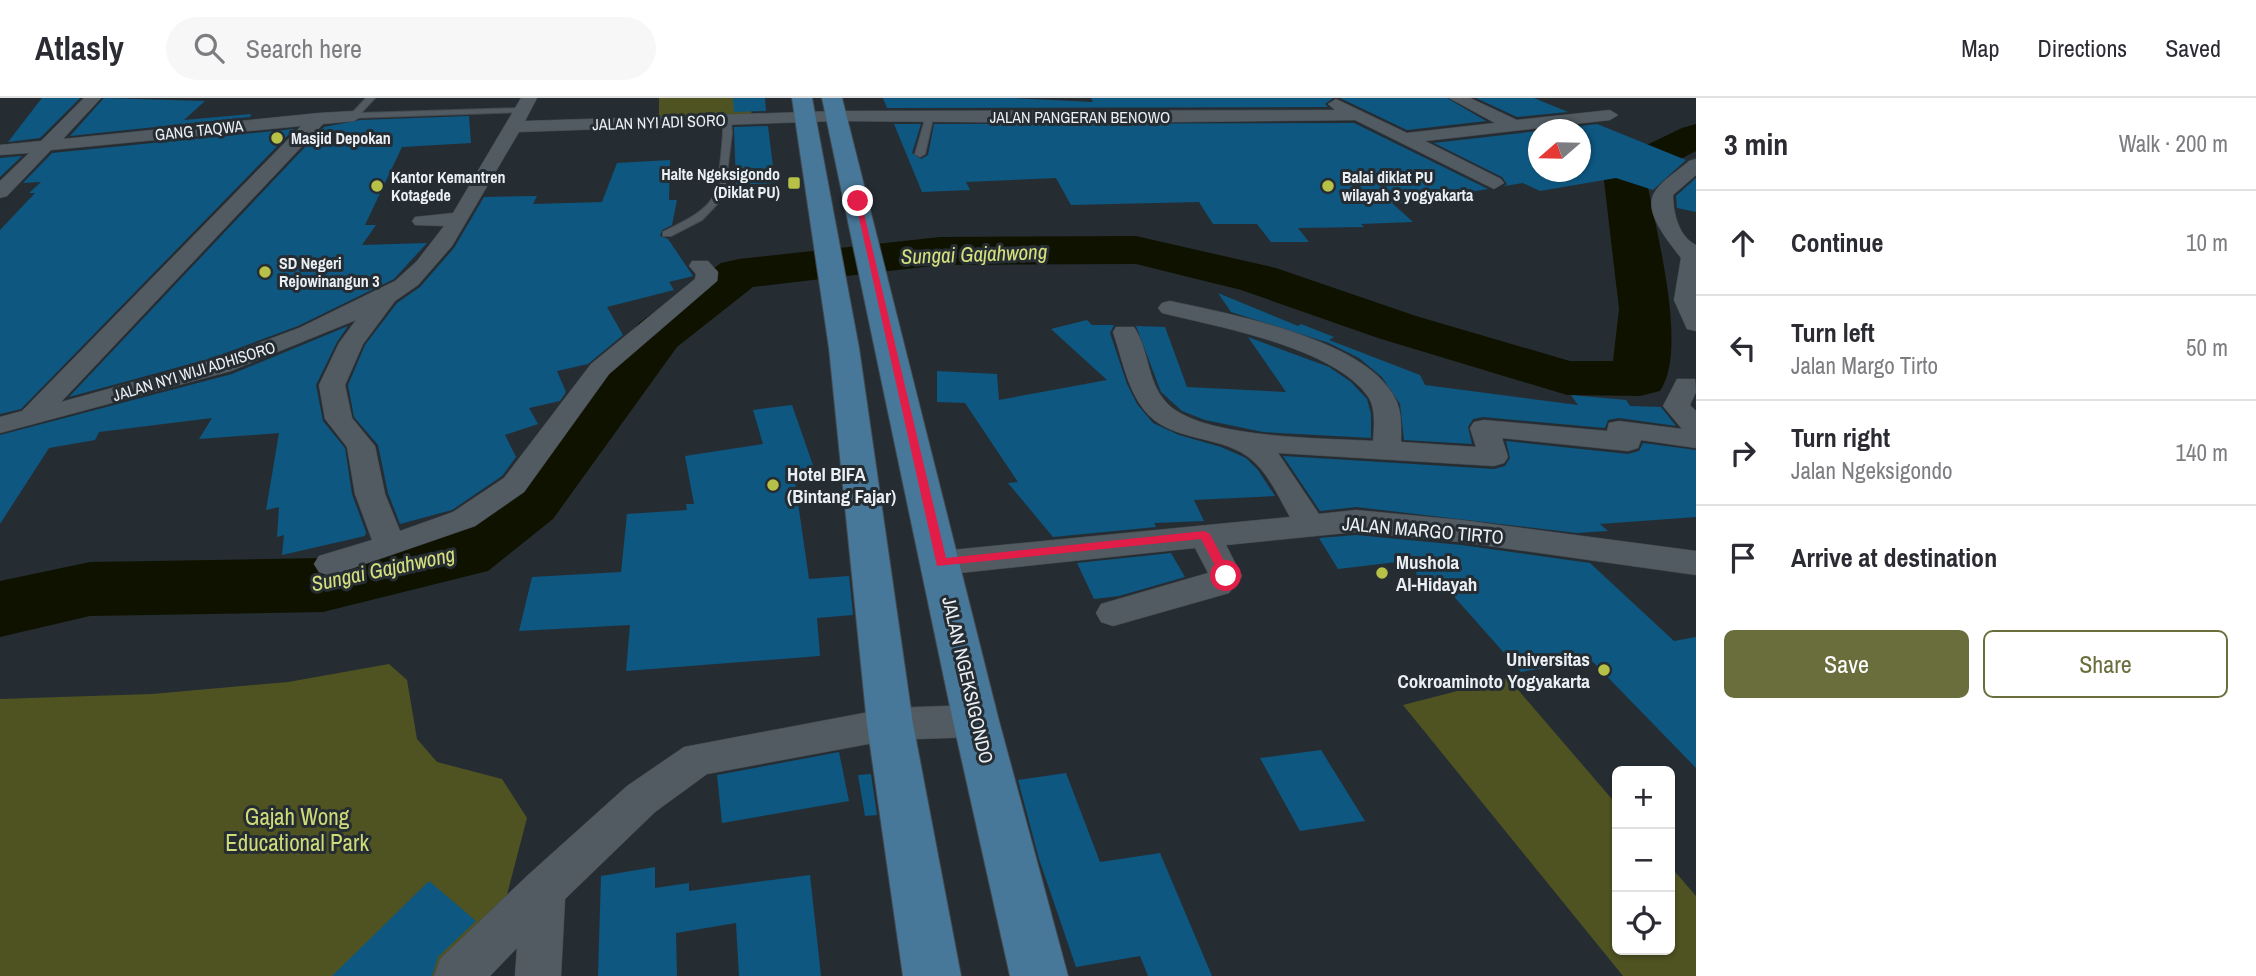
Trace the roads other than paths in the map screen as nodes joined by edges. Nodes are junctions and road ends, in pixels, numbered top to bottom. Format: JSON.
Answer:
{"nodes":[{"id":1,"x":93,"y":98,"type":"edge"},
{"id":2,"x":371,"y":98,"type":"edge"},
{"id":3,"x":1083,"y":98,"type":"edge"},
{"id":4,"x":1457,"y":98,"type":"edge"},
{"id":5,"x":1327,"y":99,"type":"edge"},
{"id":6,"x":1350,"y":106,"type":"edge"},
{"id":7,"x":804,"y":107,"type":"edge"},
{"id":8,"x":834,"y":107,"type":"edge"},
{"id":9,"x":521,"y":112,"type":"edge"},
{"id":10,"x":1610,"y":115,"type":"dead end"},
{"id":11,"x":354,"y":116,"type":"junction"},
{"id":12,"x":925,"y":117,"type":"junction"},
{"id":13,"x":319,"y":118,"type":"junction"},
{"id":14,"x":1090,"y":118,"type":"junction"},
{"id":15,"x":727,"y":120,"type":"junction"},
{"id":16,"x":1515,"y":126,"type":"junction"},
{"id":17,"x":1528,"y":132,"type":"edge"},
{"id":18,"x":1408,"y":138,"type":"junction"},
{"id":19,"x":44,"y":146,"type":"junction"},
{"id":20,"x":0,"y":150,"type":"edge"},
{"id":21,"x":920,"y":154,"type":"dead end"},
{"id":22,"x":1696,"y":165,"type":"edge"},
{"id":23,"x":1494,"y":183,"type":"dead end"},
{"id":24,"x":0,"y":192,"type":"edge"},
{"id":25,"x":457,"y":219,"type":"junction"},
{"id":26,"x":422,"y":221,"type":"dead end"},
{"id":27,"x":667,"y":234,"type":"dead end"},
{"id":28,"x":1692,"y":252,"type":"edge"},
{"id":29,"x":699,"y":266,"type":"dead end"},
{"id":30,"x":387,"y":295,"type":"junction"},
{"id":31,"x":1170,"y":308,"type":"dead end"},
{"id":32,"x":1696,"y":324,"type":"edge"},
{"id":33,"x":1125,"y":332,"type":"dead end"},
{"id":34,"x":1686,"y":385,"type":"dead end"},
{"id":35,"x":31,"y":417,"type":"junction"},
{"id":36,"x":0,"y":425,"type":"edge"},
{"id":37,"x":1696,"y":427,"type":"edge"},
{"id":38,"x":1696,"y":439,"type":"edge"},
{"id":39,"x":1245,"y":442,"type":"junction"},
{"id":40,"x":1387,"y":449,"type":"junction"},
{"id":41,"x":1310,"y":524,"type":"junction"},
{"id":42,"x":1204,"y":534,"type":"junction"},
{"id":43,"x":390,"y":546,"type":"junction"},
{"id":44,"x":941,"y":563,"type":"junction"},
{"id":45,"x":330,"y":564,"type":"dead end"},
{"id":46,"x":1695,"y":564,"type":"edge"},
{"id":47,"x":1113,"y":613,"type":"dead end"},
{"id":48,"x":976,"y":721,"type":"junction"},
{"id":49,"x":890,"y":724,"type":"junction"},
{"id":50,"x":542,"y":890,"type":"junction"},
{"id":51,"x":457,"y":976,"type":"edge"},
{"id":52,"x":538,"y":976,"type":"edge"},
{"id":53,"x":932,"y":976,"type":"edge"},
{"id":54,"x":1039,"y":976,"type":"edge"}],
"edges":[{"from":1,"to":19,"type":"street"},
{"from":2,"to":11,"type":"lane"},
{"from":3,"to":14,"type":"street"},
{"from":4,"to":16,"type":"street"},
{"from":5,"to":6,"type":"street"},
{"from":6,"to":14,"type":"street","name":"JALAN PANGERAN BENOWO"},
{"from":6,"to":18,"type":"street"},
{"from":7,"to":8,"type":"street","name":"JALAN PANGERAN BENOWO"},
{"from":7,"to":15,"type":"street","name":"JALAN NYI ADI SORO"},
{"from":7,"to":49,"type":"main road"},
{"from":8,"to":12,"type":"street","name":"JALAN PANGERAN BENOWO"},
{"from":8,"to":44,"type":"main road","name":"JALAN NGEKSIGONDO"},
{"from":9,"to":11,"type":"lane"},
{"from":9,"to":15,"type":"street","name":"JALAN NYI ADI SORO"},
{"from":9,"to":25,"type":"street","name":"JALAN NYI WIJI ADHISORO"},
{"from":10,"to":16,"type":"street"},
{"from":11,"to":13,"type":"street","name":"GANG TAQWA"},
{"from":12,"to":14,"type":"street","name":"JALAN PANGERAN BENOWO"},
{"from":12,"to":21,"type":"lane"},
{"from":13,"to":19,"type":"street","name":"GANG TAQWA"},
{"from":13,"to":35,"type":"street"},
{"from":15,"to":27,"type":"lane"},
{"from":16,"to":17,"type":"street"},
{"from":16,"to":18,"type":"street"},
{"from":18,"to":23,"type":"street"},
{"from":19,"to":20,"type":"street","name":"GANG TAQWA"},
{"from":19,"to":24,"type":"street"},
{"from":22,"to":28,"type":"street"},
{"from":25,"to":26,"type":"street"},
{"from":25,"to":30,"type":"street","name":"JALAN NYI WIJI ADHISORO"},
{"from":28,"to":32,"type":"street"},
{"from":29,"to":43,"type":"street"},
{"from":30,"to":35,"type":"street","name":"JALAN NYI WIJI ADHISORO"},
{"from":30,"to":43,"type":"street"},
{"from":31,"to":40,"type":"street"},
{"from":33,"to":39,"type":"street"},
{"from":34,"to":37,"type":"street"},
{"from":35,"to":36,"type":"street","name":"JALAN NYI WIJI ADHISORO"},
{"from":38,"to":40,"type":"street"},
{"from":39,"to":40,"type":"street"},
{"from":39,"to":41,"type":"street"},
{"from":41,"to":42,"type":"street","name":"JALAN MARGO TIRTO"},
{"from":41,"to":46,"type":"street","name":"JALAN MARGO TIRTO"},
{"from":42,"to":44,"type":"street","name":"JALAN MARGO TIRTO"},
{"from":42,"to":47,"type":"street"},
{"from":43,"to":45,"type":"street"},
{"from":44,"to":48,"type":"main road","name":"JALAN NGEKSIGONDO"},
{"from":48,"to":49,"type":"street"},
{"from":48,"to":54,"type":"main road","name":"JALAN NGEKSIGONDO"},
{"from":49,"to":50,"type":"street"},
{"from":49,"to":53,"type":"main road"},
{"from":50,"to":51,"type":"street"},
{"from":50,"to":52,"type":"street"}]}
